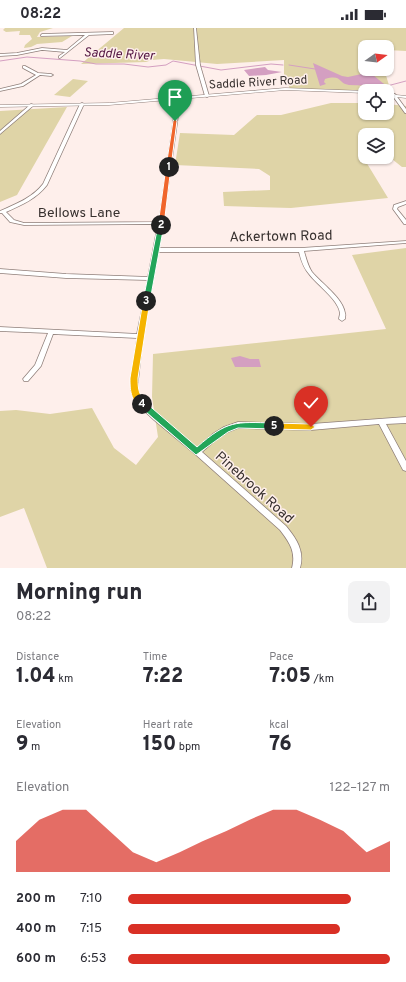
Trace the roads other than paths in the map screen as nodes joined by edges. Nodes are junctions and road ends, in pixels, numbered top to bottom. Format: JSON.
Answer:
{"nodes":[{"id":1,"x":195,"y":28,"type":"edge"},
{"id":2,"x":112,"y":33,"type":"dead end"},
{"id":3,"x":88,"y":34,"type":"junction"},
{"id":4,"x":42,"y":35,"type":"dead end"},
{"id":5,"x":67,"y":51,"type":"junction"},
{"id":6,"x":0,"y":55,"type":"edge"},
{"id":7,"x":60,"y":57,"type":"dead end"},
{"id":8,"x":24,"y":67,"type":"dead end"},
{"id":9,"x":40,"y":74,"type":"junction"},
{"id":10,"x":51,"y":75,"type":"dead end"},
{"id":11,"x":0,"y":90,"type":"edge"},
{"id":12,"x":358,"y":92,"type":"edge"},
{"id":13,"x":207,"y":96,"type":"junction"},
{"id":14,"x":394,"y":96,"type":"joint"},
{"id":15,"x":406,"y":97,"type":"edge"},
{"id":16,"x":174,"y":98,"type":"junction"},
{"id":17,"x":82,"y":104,"type":"junction"},
{"id":18,"x":32,"y":105,"type":"junction"},
{"id":19,"x":0,"y":106,"type":"edge"},
{"id":20,"x":406,"y":112,"type":"edge"},
{"id":21,"x":0,"y":132,"type":"edge"},
{"id":22,"x":406,"y":202,"type":"edge"},
{"id":23,"x":2,"y":211,"type":"edge"},
{"id":24,"x":161,"y":223,"type":"junction"},
{"id":25,"x":406,"y":223,"type":"edge"},
{"id":26,"x":406,"y":242,"type":"edge"},
{"id":27,"x":156,"y":250,"type":"junction"},
{"id":28,"x":301,"y":250,"type":"junction"},
{"id":29,"x":0,"y":271,"type":"edge"},
{"id":30,"x":151,"y":279,"type":"junction"},
{"id":31,"x":342,"y":319,"type":"dead end"},
{"id":32,"x":0,"y":329,"type":"edge"},
{"id":33,"x":51,"y":332,"type":"junction"},
{"id":34,"x":140,"y":336,"type":"junction"},
{"id":35,"x":26,"y":379,"type":"dead end"},
{"id":36,"x":406,"y":420,"type":"edge"},
{"id":37,"x":382,"y":423,"type":"junction"},
{"id":38,"x":196,"y":452,"type":"junction"},
{"id":39,"x":406,"y":468,"type":"edge"},
{"id":40,"x":296,"y":568,"type":"edge"}],
"edges":[{"from":1,"to":13,"type":"street"},
{"from":2,"to":3,"type":"street"},
{"from":3,"to":4,"type":"street"},
{"from":3,"to":5,"type":"street"},
{"from":5,"to":6,"type":"street"},
{"from":5,"to":7,"type":"street"},
{"from":8,"to":9,"type":"street"},
{"from":9,"to":10,"type":"street"},
{"from":9,"to":11,"type":"street"},
{"from":12,"to":13,"type":"main road","name":"Saddle River Road"},
{"from":13,"to":16,"type":"main road","name":"Saddle River Road"},
{"from":14,"to":15,"type":"main road"},
{"from":14,"to":20,"type":"street"},
{"from":16,"to":17,"type":"main road","name":"Saddle River Road"},
{"from":16,"to":24,"type":"street","name":"Pinebrook Road"},
{"from":17,"to":18,"type":"main road","name":"Saddle River Road"},
{"from":17,"to":23,"type":"street"},
{"from":18,"to":19,"type":"main road","name":"Saddle River Road"},
{"from":18,"to":21,"type":"street"},
{"from":22,"to":25,"type":"street"},
{"from":23,"to":24,"type":"street","name":"Bellows Lane"},
{"from":24,"to":27,"type":"street","name":"Pinebrook Road"},
{"from":26,"to":28,"type":"street","name":"Ackertown Road"},
{"from":27,"to":28,"type":"street","name":"Ackertown Road"},
{"from":27,"to":30,"type":"street","name":"Pinebrook Road"},
{"from":28,"to":31,"type":"street"},
{"from":29,"to":30,"type":"street"},
{"from":30,"to":34,"type":"street","name":"Pinebrook Road"},
{"from":32,"to":33,"type":"street"},
{"from":33,"to":34,"type":"street"},
{"from":33,"to":35,"type":"street"},
{"from":34,"to":38,"type":"street","name":"Pinebrook Road"},
{"from":36,"to":37,"type":"street"},
{"from":37,"to":38,"type":"street"},
{"from":37,"to":39,"type":"street"},
{"from":38,"to":40,"type":"street","name":"Pinebrook Road"}]}
